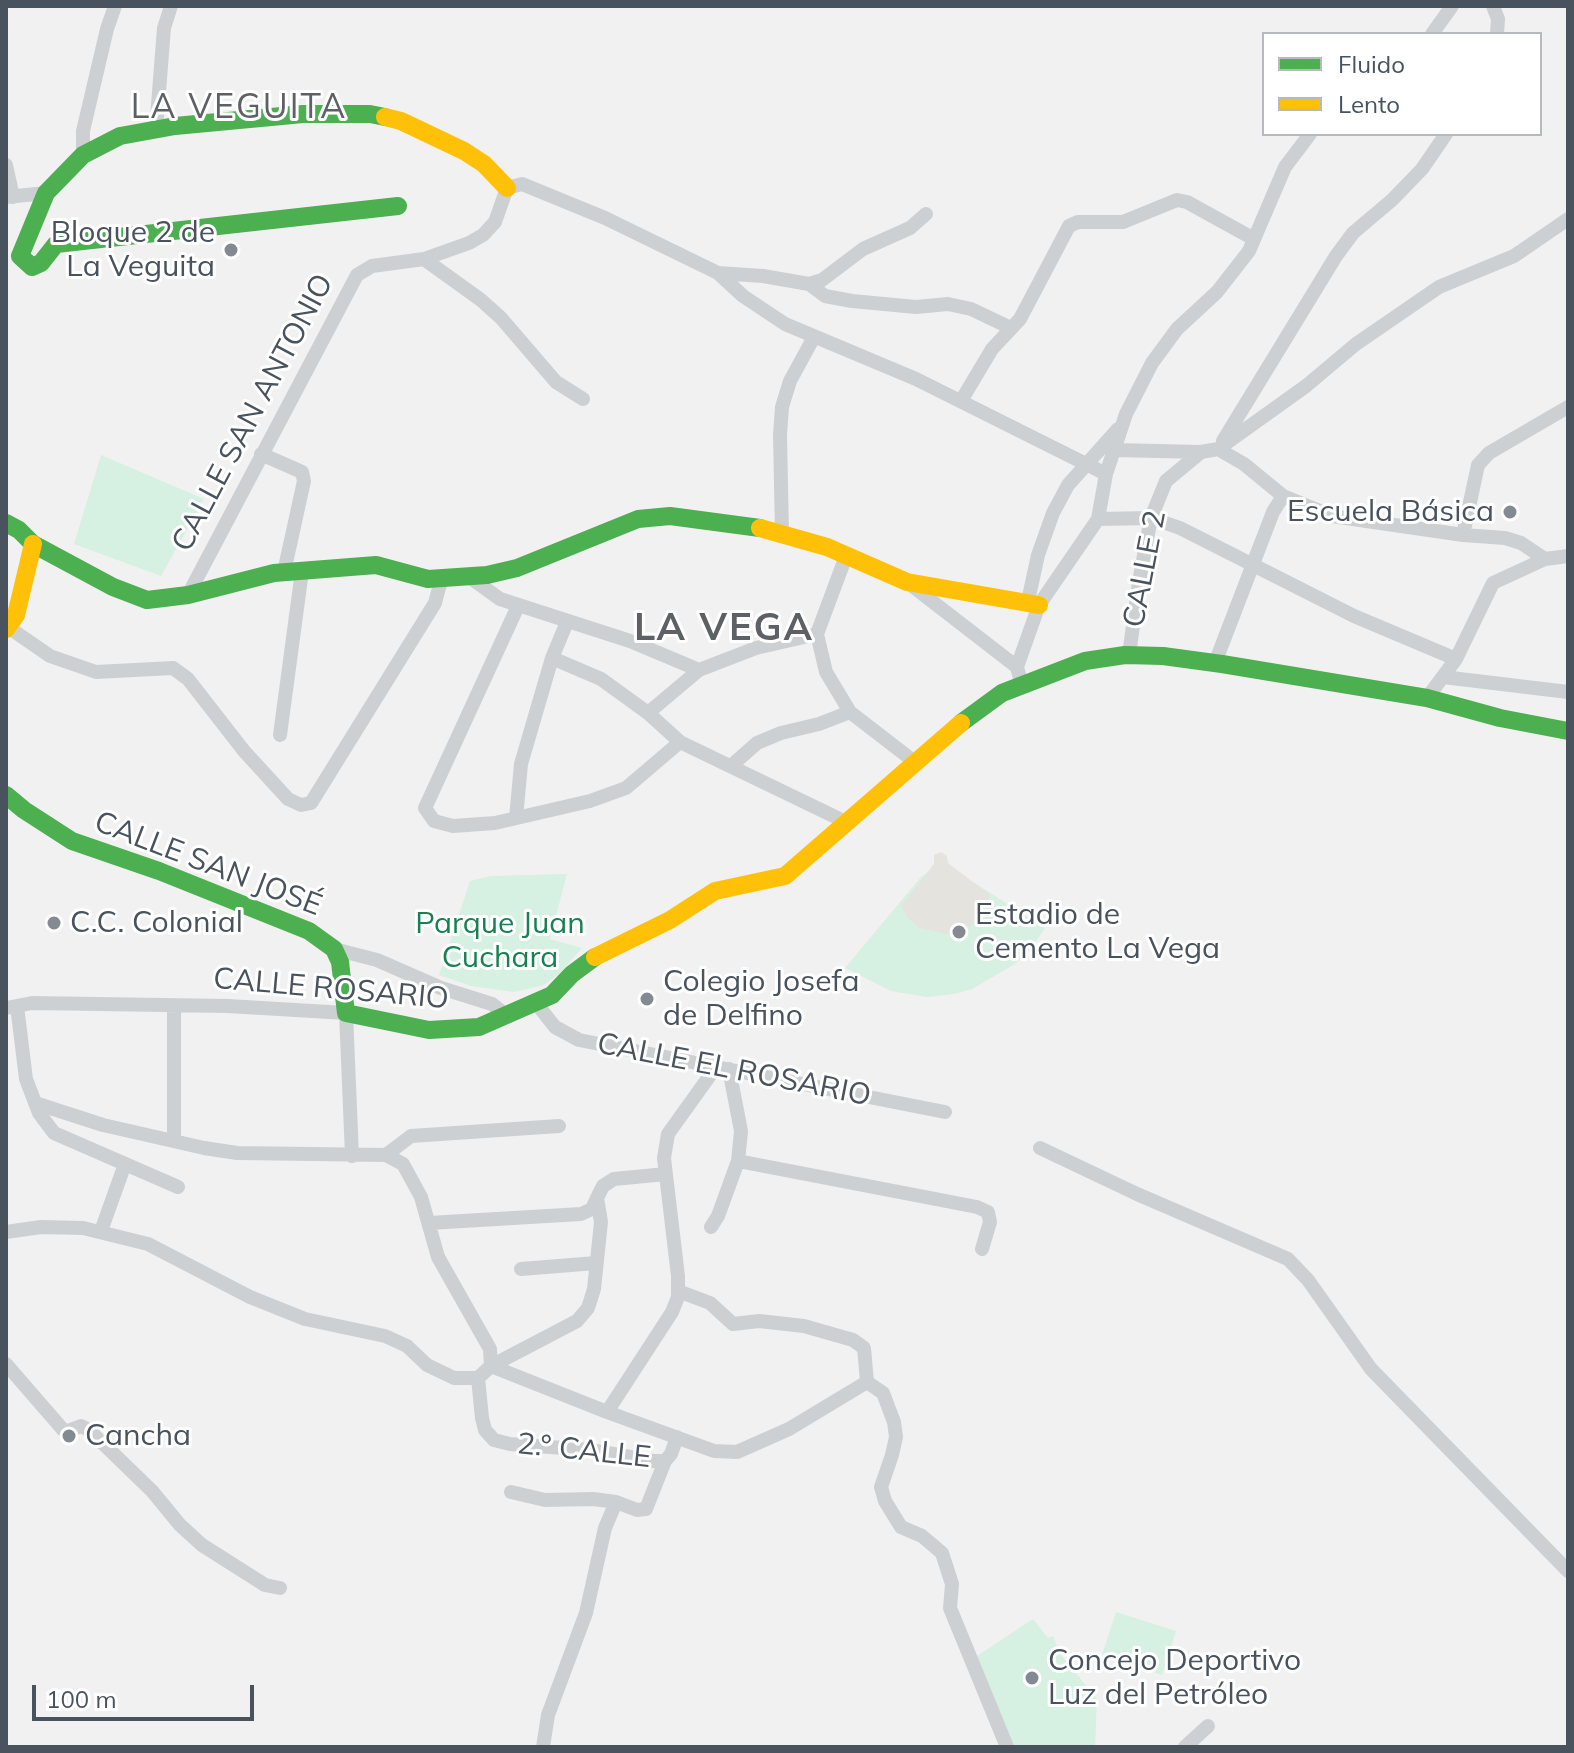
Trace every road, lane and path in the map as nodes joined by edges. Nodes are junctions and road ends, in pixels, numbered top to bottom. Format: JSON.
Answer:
{"nodes":[{"id":1,"x":115,"y":6,"type":"edge"},
{"id":2,"x":171,"y":6,"type":"edge"},
{"id":3,"x":1452,"y":6,"type":"edge"},
{"id":4,"x":1493,"y":6,"type":"edge"},
{"id":5,"x":1433,"y":32,"type":"edge"},
{"id":6,"x":1497,"y":32,"type":"edge"},
{"id":7,"x":156,"y":130,"type":"junction"},
{"id":8,"x":1308,"y":136,"type":"edge"},
{"id":9,"x":1445,"y":136,"type":"edge"},
{"id":10,"x":83,"y":155,"type":"junction"},
{"id":11,"x":6,"y":165,"type":"edge"},
{"id":12,"x":507,"y":188,"type":"junction"},
{"id":13,"x":46,"y":193,"type":"junction"},
{"id":14,"x":9,"y":197,"type":"edge"},
{"id":15,"x":398,"y":206,"type":"dead end"},
{"id":16,"x":926,"y":214,"type":"dead end"},
{"id":17,"x":1568,"y":219,"type":"edge"},
{"id":18,"x":1254,"y":239,"type":"junction"},
{"id":19,"x":14,"y":246,"type":"edge"},
{"id":20,"x":424,"y":259,"type":"junction"},
{"id":21,"x":718,"y":273,"type":"junction"},
{"id":22,"x":809,"y":284,"type":"junction"},
{"id":23,"x":1011,"y":328,"type":"junction"},
{"id":24,"x":814,"y":337,"type":"junction"},
{"id":25,"x":583,"y":399,"type":"dead end"},
{"id":26,"x":961,"y":401,"type":"junction"},
{"id":27,"x":1568,"y":407,"type":"edge"},
{"id":28,"x":1123,"y":424,"type":"junction"},
{"id":29,"x":1218,"y":449,"type":"junction"},
{"id":30,"x":1115,"y":450,"type":"junction"},
{"id":31,"x":1201,"y":452,"type":"junction"},
{"id":32,"x":261,"y":454,"type":"junction"},
{"id":33,"x":1085,"y":464,"type":"junction"},
{"id":34,"x":1106,"y":474,"type":"junction"},
{"id":35,"x":1283,"y":496,"type":"junction"},
{"id":36,"x":1151,"y":518,"type":"junction"},
{"id":37,"x":1098,"y":519,"type":"junction"},
{"id":38,"x":6,"y":523,"type":"edge"},
{"id":39,"x":782,"y":534,"type":"junction"},
{"id":40,"x":1463,"y":535,"type":"junction"},
{"id":41,"x":33,"y":544,"type":"junction"},
{"id":42,"x":846,"y":556,"type":"junction"},
{"id":43,"x":1568,"y":556,"type":"edge"},
{"id":44,"x":1545,"y":559,"type":"junction"},
{"id":45,"x":1252,"y":563,"type":"junction"},
{"id":46,"x":293,"y":572,"type":"junction"},
{"id":47,"x":467,"y":576,"type":"junction"},
{"id":48,"x":442,"y":577,"type":"junction"},
{"id":49,"x":907,"y":582,"type":"junction"},
{"id":50,"x":188,"y":595,"type":"junction"},
{"id":51,"x":1034,"y":603,"type":"junction"},
{"id":52,"x":518,"y":606,"type":"junction"},
{"id":53,"x":567,"y":622,"type":"junction"},
{"id":54,"x":7,"y":628,"type":"edge"},
{"id":55,"x":817,"y":634,"type":"junction"},
{"id":56,"x":1129,"y":655,"type":"junction"},
{"id":57,"x":552,"y":658,"type":"junction"},
{"id":58,"x":1456,"y":659,"type":"junction"},
{"id":59,"x":1215,"y":663,"type":"junction"},
{"id":60,"x":699,"y":670,"type":"junction"},
{"id":61,"x":1019,"y":676,"type":"junction"},
{"id":62,"x":1443,"y":677,"type":"junction"},
{"id":63,"x":1568,"y":692,"type":"edge"},
{"id":64,"x":1427,"y":698,"type":"junction"},
{"id":65,"x":850,"y":712,"type":"junction"},
{"id":66,"x":648,"y":713,"type":"junction"},
{"id":67,"x":1568,"y":731,"type":"edge"},
{"id":68,"x":280,"y":735,"type":"dead end"},
{"id":69,"x":680,"y":742,"type":"junction"},
{"id":70,"x":916,"y":763,"type":"junction"},
{"id":71,"x":731,"y":766,"type":"junction"},
{"id":72,"x":6,"y":795,"type":"edge"},
{"id":73,"x":516,"y":818,"type":"junction"},
{"id":74,"x":848,"y":823,"type":"junction"},
{"id":75,"x":334,"y":949,"type":"junction"},
{"id":76,"x":536,"y":1003,"type":"junction"},
{"id":77,"x":174,"y":1006,"type":"junction"},
{"id":78,"x":11,"y":1007,"type":"edge"},
{"id":79,"x":346,"y":1013,"type":"junction"},
{"id":80,"x":507,"y":1016,"type":"junction"},
{"id":81,"x":722,"y":1068,"type":"junction"},
{"id":82,"x":35,"y":1103,"type":"junction"},
{"id":83,"x":945,"y":1112,"type":"dead end"},
{"id":84,"x":559,"y":1126,"type":"dead end"},
{"id":85,"x":174,"y":1141,"type":"junction"},
{"id":86,"x":1040,"y":1148,"type":"dead end"},
{"id":87,"x":386,"y":1155,"type":"junction"},
{"id":88,"x":352,"y":1156,"type":"junction"},
{"id":89,"x":738,"y":1161,"type":"junction"},
{"id":90,"x":125,"y":1164,"type":"junction"},
{"id":91,"x":666,"y":1174,"type":"junction"},
{"id":92,"x":178,"y":1187,"type":"dead end"},
{"id":93,"x":597,"y":1198,"type":"junction"},
{"id":94,"x":429,"y":1223,"type":"junction"},
{"id":95,"x":711,"y":1227,"type":"dead end"},
{"id":96,"x":101,"y":1231,"type":"junction"},
{"id":97,"x":6,"y":1232,"type":"edge"},
{"id":98,"x":982,"y":1249,"type":"dead end"},
{"id":99,"x":596,"y":1263,"type":"junction"},
{"id":100,"x":521,"y":1269,"type":"dead end"},
{"id":101,"x":678,"y":1291,"type":"junction"},
{"id":102,"x":6,"y":1364,"type":"edge"},
{"id":103,"x":491,"y":1366,"type":"junction"},
{"id":104,"x":478,"y":1378,"type":"junction"},
{"id":105,"x":867,"y":1382,"type":"junction"},
{"id":106,"x":607,"y":1412,"type":"junction"},
{"id":107,"x":677,"y":1437,"type":"junction"},
{"id":108,"x":665,"y":1461,"type":"junction"},
{"id":109,"x":511,"y":1492,"type":"dead end"},
{"id":110,"x":616,"y":1502,"type":"junction"},
{"id":111,"x":1568,"y":1571,"type":"edge"},
{"id":112,"x":280,"y":1588,"type":"dead end"},
{"id":113,"x":1208,"y":1726,"type":"dead end"},
{"id":114,"x":543,"y":1747,"type":"edge"},
{"id":115,"x":1007,"y":1747,"type":"edge"},
{"id":116,"x":1185,"y":1747,"type":"edge"}],
"edges":[{"from":1,"to":10,"type":"street"},
{"from":2,"to":7,"type":"street"},
{"from":3,"to":5,"type":"street"},
{"from":4,"to":6,"type":"street"},
{"from":7,"to":10,"type":"street"},
{"from":7,"to":12,"type":"street"},
{"from":8,"to":18,"type":"street"},
{"from":9,"to":29,"type":"street"},
{"from":10,"to":13,"type":"street"},
{"from":11,"to":14,"type":"street"},
{"from":12,"to":20,"type":"street","name":"CALLE SAN ANTONIO"},
{"from":12,"to":21,"type":"street"},
{"from":13,"to":14,"type":"street"},
{"from":13,"to":19,"type":"street"},
{"from":15,"to":19,"type":"street"},
{"from":16,"to":22,"type":"street"},
{"from":17,"to":29,"type":"street"},
{"from":18,"to":23,"type":"street"},
{"from":18,"to":28,"type":"street"},
{"from":20,"to":25,"type":"street"},
{"from":20,"to":32,"type":"street","name":"CALLE SAN ANTONIO"},
{"from":21,"to":22,"type":"street"},
{"from":21,"to":24,"type":"street"},
{"from":22,"to":23,"type":"street"},
{"from":23,"to":26,"type":"street"},
{"from":24,"to":26,"type":"street"},
{"from":24,"to":39,"type":"street"},
{"from":26,"to":33,"type":"street"},
{"from":27,"to":40,"type":"street"},
{"from":28,"to":30,"type":"street"},
{"from":28,"to":33,"type":"street"},
{"from":29,"to":31,"type":"street"},
{"from":29,"to":35,"type":"street"},
{"from":30,"to":31,"type":"street"},
{"from":30,"to":34,"type":"street"},
{"from":31,"to":36,"type":"street","name":"CALLE 2"},
{"from":32,"to":46,"type":"street"},
{"from":32,"to":50,"type":"street","name":"CALLE SAN ANTONIO"},
{"from":33,"to":34,"type":"street"},
{"from":33,"to":51,"type":"street"},
{"from":34,"to":37,"type":"street"},
{"from":35,"to":40,"type":"street"},
{"from":35,"to":45,"type":"street"},
{"from":36,"to":37,"type":"street"},
{"from":36,"to":45,"type":"street"},
{"from":36,"to":56,"type":"street","name":"CALLE 2"},
{"from":37,"to":51,"type":"street"},
{"from":38,"to":41,"type":"street"},
{"from":39,"to":42,"type":"street"},
{"from":39,"to":47,"type":"street"},
{"from":40,"to":44,"type":"street"},
{"from":41,"to":50,"type":"street"},
{"from":41,"to":54,"type":"street"},
{"from":42,"to":49,"type":"street"},
{"from":42,"to":55,"type":"street"},
{"from":43,"to":44,"type":"street"},
{"from":44,"to":58,"type":"street"},
{"from":45,"to":58,"type":"street"},
{"from":45,"to":59,"type":"street"},
{"from":46,"to":48,"type":"street"},
{"from":46,"to":50,"type":"street"},
{"from":46,"to":68,"type":"street"},
{"from":47,"to":48,"type":"street"},
{"from":47,"to":52,"type":"street"},
{"from":48,"to":54,"type":"street"},
{"from":49,"to":51,"type":"street"},
{"from":49,"to":61,"type":"street"},
{"from":51,"to":61,"type":"street"},
{"from":52,"to":53,"type":"street"},
{"from":52,"to":73,"type":"street"},
{"from":53,"to":57,"type":"street"},
{"from":53,"to":60,"type":"street"},
{"from":55,"to":60,"type":"street"},
{"from":55,"to":65,"type":"street"},
{"from":56,"to":59,"type":"street","name":"CALLE ROSARIO"},
{"from":56,"to":61,"type":"street","name":"CALLE ROSARIO"},
{"from":57,"to":66,"type":"street"},
{"from":57,"to":73,"type":"street"},
{"from":58,"to":62,"type":"street"},
{"from":59,"to":64,"type":"street","name":"CALLE ROSARIO"},
{"from":60,"to":66,"type":"street"},
{"from":61,"to":70,"type":"street","name":"CALLE ROSARIO"},
{"from":62,"to":63,"type":"street"},
{"from":62,"to":64,"type":"street"},
{"from":64,"to":67,"type":"street","name":"CALLE ROSARIO"},
{"from":65,"to":70,"type":"street"},
{"from":65,"to":71,"type":"street"},
{"from":66,"to":69,"type":"street"},
{"from":69,"to":71,"type":"street"},
{"from":69,"to":73,"type":"street"},
{"from":70,"to":74,"type":"street","name":"CALLE ROSARIO"},
{"from":71,"to":74,"type":"street"},
{"from":72,"to":75,"type":"street","name":"CALLE SAN JOSÉ"},
{"from":74,"to":76,"type":"street","name":"CALLE ROSARIO"},
{"from":75,"to":79,"type":"street","name":"CALLE SAN JOSÉ"},
{"from":75,"to":80,"type":"street"},
{"from":76,"to":80,"type":"street","name":"CALLE ROSARIO"},
{"from":76,"to":81,"type":"street","name":"CALLE EL ROSARIO"},
{"from":77,"to":78,"type":"street","name":"CALLE ROSARIO"},
{"from":77,"to":79,"type":"street","name":"CALLE ROSARIO"},
{"from":77,"to":85,"type":"street"},
{"from":78,"to":82,"type":"street"},
{"from":79,"to":80,"type":"street","name":"CALLE ROSARIO"},
{"from":79,"to":88,"type":"street"},
{"from":81,"to":83,"type":"street","name":"CALLE EL ROSARIO"},
{"from":81,"to":89,"type":"street"},
{"from":81,"to":91,"type":"street"},
{"from":82,"to":85,"type":"street"},
{"from":82,"to":90,"type":"street"},
{"from":84,"to":87,"type":"street"},
{"from":85,"to":88,"type":"street"},
{"from":86,"to":111,"type":"street"},
{"from":87,"to":88,"type":"street"},
{"from":87,"to":94,"type":"street"},
{"from":89,"to":95,"type":"street"},
{"from":89,"to":98,"type":"street"},
{"from":90,"to":92,"type":"street"},
{"from":90,"to":96,"type":"street"},
{"from":91,"to":93,"type":"street"},
{"from":91,"to":101,"type":"street"},
{"from":93,"to":94,"type":"street"},
{"from":93,"to":99,"type":"street"},
{"from":94,"to":103,"type":"street"},
{"from":96,"to":97,"type":"street"},
{"from":96,"to":104,"type":"street"},
{"from":99,"to":100,"type":"street"},
{"from":99,"to":103,"type":"street"},
{"from":101,"to":105,"type":"street"},
{"from":101,"to":106,"type":"street"},
{"from":102,"to":112,"type":"street"},
{"from":103,"to":104,"type":"street"},
{"from":103,"to":106,"type":"street"},
{"from":104,"to":108,"type":"street","name":"2.° CALLE"},
{"from":105,"to":107,"type":"street"},
{"from":105,"to":115,"type":"street"},
{"from":106,"to":107,"type":"street"},
{"from":107,"to":108,"type":"street","name":"2.° CALLE"},
{"from":108,"to":110,"type":"street"},
{"from":109,"to":110,"type":"street"},
{"from":110,"to":114,"type":"street"},
{"from":113,"to":116,"type":"street"}]}
